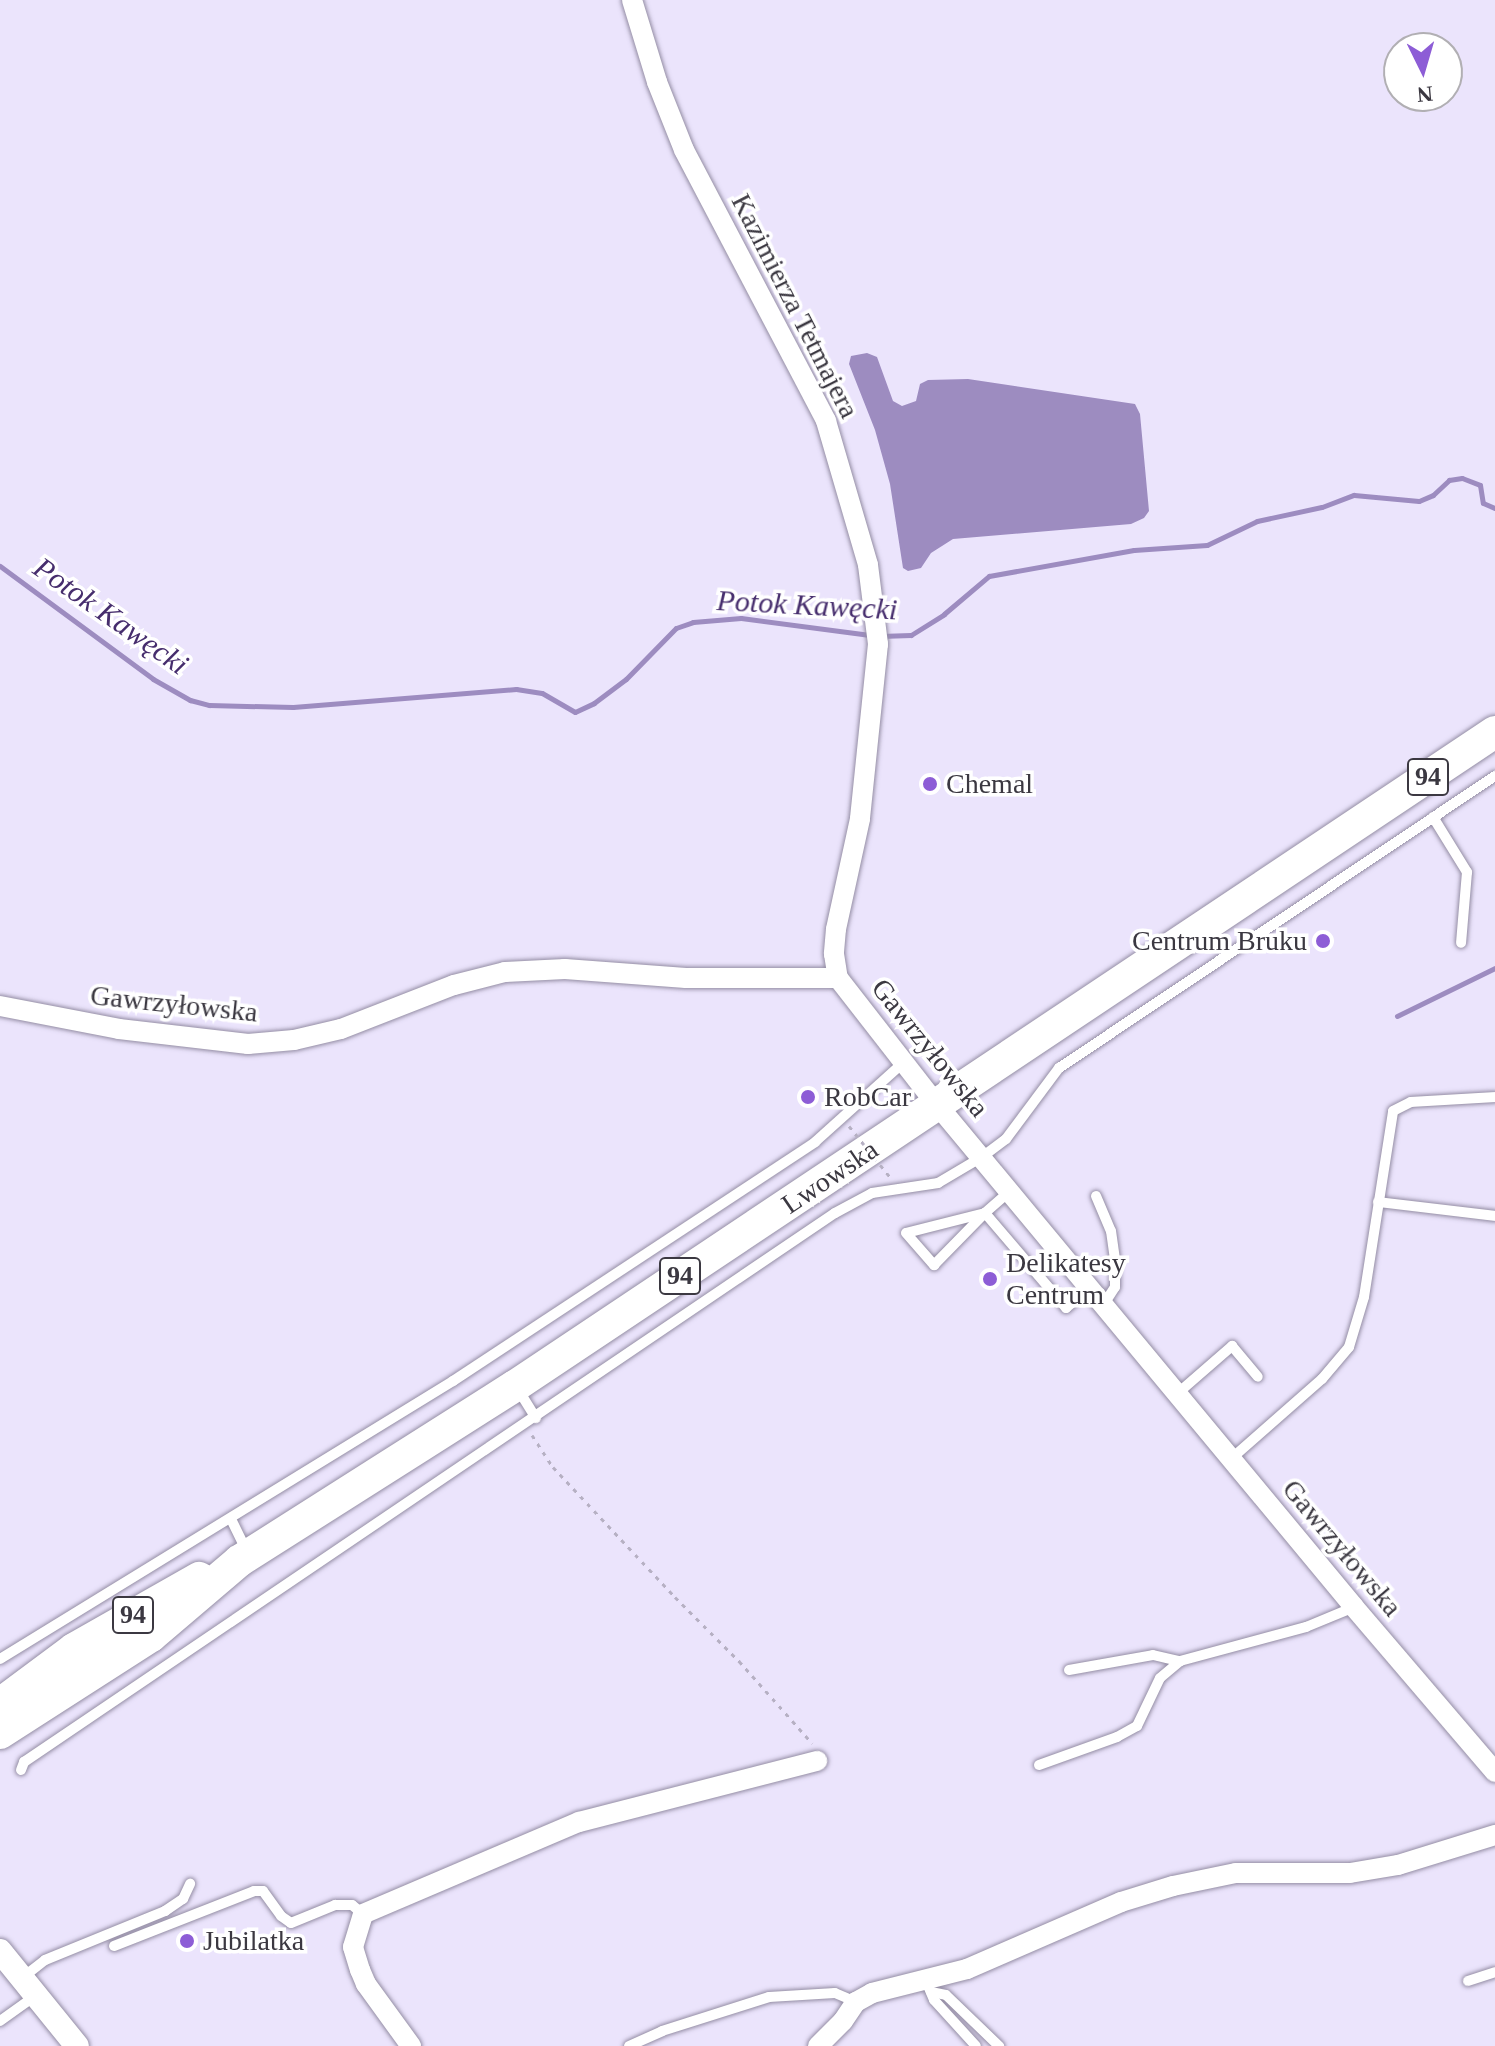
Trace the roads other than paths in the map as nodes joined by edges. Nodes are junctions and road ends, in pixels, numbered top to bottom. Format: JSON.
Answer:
{"nodes":[{"id":1,"x":632,"y":0,"type":"edge"},
{"id":2,"x":1495,"y":732,"type":"edge"},
{"id":3,"x":1495,"y":776,"type":"edge"},
{"id":4,"x":1433,"y":817,"type":"junction"},
{"id":5,"x":1461,"y":943,"type":"dead end"},
{"id":6,"x":838,"y":978,"type":"junction"},
{"id":7,"x":0,"y":1006,"type":"edge"},
{"id":8,"x":905,"y":1061,"type":"junction"},
{"id":9,"x":1495,"y":1097,"type":"edge"},
{"id":10,"x":938,"y":1105,"type":"junction"},
{"id":11,"x":982,"y":1157,"type":"junction"},
{"id":12,"x":1010,"y":1191,"type":"junction"},
{"id":13,"x":1096,"y":1196,"type":"dead end"},
{"id":14,"x":1378,"y":1202,"type":"junction"},
{"id":15,"x":985,"y":1213,"type":"junction"},
{"id":16,"x":1495,"y":1216,"type":"edge"},
{"id":17,"x":1090,"y":1288,"type":"junction"},
{"id":18,"x":1104,"y":1304,"type":"junction"},
{"id":19,"x":1258,"y":1377,"type":"dead end"},
{"id":20,"x":515,"y":1386,"type":"junction"},
{"id":21,"x":1178,"y":1393,"type":"junction"},
{"id":22,"x":531,"y":1422,"type":"junction"},
{"id":23,"x":1232,"y":1458,"type":"junction"},
{"id":24,"x":231,"y":1519,"type":"junction"},
{"id":25,"x":244,"y":1558,"type":"junction"},
{"id":26,"x":1354,"y":1607,"type":"junction"},
{"id":27,"x":0,"y":1659,"type":"edge"},
{"id":28,"x":1180,"y":1661,"type":"junction"},
{"id":29,"x":1069,"y":1670,"type":"dead end"},
{"id":30,"x":0,"y":1704,"type":"edge"},
{"id":31,"x":0,"y":1733,"type":"edge"},
{"id":32,"x":817,"y":1761,"type":"road end"},
{"id":33,"x":1039,"y":1765,"type":"dead end"},
{"id":34,"x":21,"y":1770,"type":"dead end"},
{"id":35,"x":1495,"y":1772,"type":"edge"},
{"id":36,"x":1495,"y":1835,"type":"edge"},
{"id":37,"x":190,"y":1884,"type":"dead end"},
{"id":38,"x":363,"y":1914,"type":"junction"},
{"id":39,"x":114,"y":1946,"type":"dead end"},
{"id":40,"x":0,"y":1951,"type":"edge"},
{"id":41,"x":1495,"y":1972,"type":"edge"},
{"id":42,"x":1468,"y":1981,"type":"dead end"},
{"id":43,"x":928,"y":1985,"type":"junction"},
{"id":44,"x":29,"y":1987,"type":"junction"},
{"id":45,"x":856,"y":2002,"type":"junction"},
{"id":46,"x":0,"y":2021,"type":"edge"},
{"id":47,"x":77,"y":2046,"type":"edge"},
{"id":48,"x":411,"y":2046,"type":"edge"},
{"id":49,"x":629,"y":2046,"type":"edge"},
{"id":50,"x":818,"y":2046,"type":"edge"},
{"id":51,"x":976,"y":2046,"type":"edge"},
{"id":52,"x":999,"y":2046,"type":"edge"}],
"edges":[{"from":1,"to":6,"type":"street","name":"Kazimierza Tetmajera"},
{"from":2,"to":10,"type":"main road","name":"Lwowska","number":"94"},
{"from":3,"to":4,"type":"lane"},
{"from":4,"to":5,"type":"lane"},
{"from":4,"to":11,"type":"lane"},
{"from":6,"to":7,"type":"street","name":"Gawrzyłowska"},
{"from":6,"to":8,"type":"street","name":"Gawrzyłowska"},
{"from":8,"to":10,"type":"street","name":"Gawrzyłowska"},
{"from":8,"to":24,"type":"lane"},
{"from":9,"to":14,"type":"lane"},
{"from":10,"to":11,"type":"street","name":"Gawrzyłowska"},
{"from":10,"to":20,"type":"main road","name":"Lwowska","number":"94"},
{"from":11,"to":12,"type":"street","name":"Gawrzyłowska"},
{"from":11,"to":22,"type":"lane"},
{"from":12,"to":15,"type":"lane"},
{"from":12,"to":17,"type":"street","name":"Gawrzyłowska"},
{"from":13,"to":18,"type":"lane"},
{"from":14,"to":16,"type":"lane"},
{"from":14,"to":23,"type":"lane"},
{"from":15,"to":15,"type":"lane"},
{"from":15,"to":17,"type":"lane"},
{"from":17,"to":18,"type":"street","name":"Gawrzyłowska"},
{"from":18,"to":21,"type":"street","name":"Gawrzyłowska"},
{"from":19,"to":21,"type":"lane"},
{"from":20,"to":22,"type":"lane"},
{"from":20,"to":25,"type":"main road","name":"Lwowska","number":"94"},
{"from":21,"to":23,"type":"street","name":"Gawrzyłowska"},
{"from":22,"to":34,"type":"lane"},
{"from":23,"to":26,"type":"street","name":"Gawrzyłowska"},
{"from":24,"to":25,"type":"lane"},
{"from":24,"to":27,"type":"lane"},
{"from":25,"to":30,"type":"main road","name":"Lwowska","number":"94"},
{"from":25,"to":31,"type":"main road","name":"Lwowska","number":"94"},
{"from":26,"to":28,"type":"lane"},
{"from":26,"to":35,"type":"street","name":"Gawrzyłowska"},
{"from":28,"to":29,"type":"lane"},
{"from":28,"to":33,"type":"lane"},
{"from":32,"to":38,"type":"street"},
{"from":36,"to":43,"type":"street"},
{"from":37,"to":44,"type":"lane"},
{"from":38,"to":39,"type":"lane"},
{"from":38,"to":48,"type":"street"},
{"from":40,"to":44,"type":"street"},
{"from":41,"to":42,"type":"lane"},
{"from":43,"to":45,"type":"street"},
{"from":43,"to":51,"type":"lane"},
{"from":43,"to":52,"type":"lane"},
{"from":44,"to":46,"type":"lane"},
{"from":44,"to":47,"type":"street"},
{"from":45,"to":49,"type":"lane"},
{"from":45,"to":50,"type":"street"}]}
